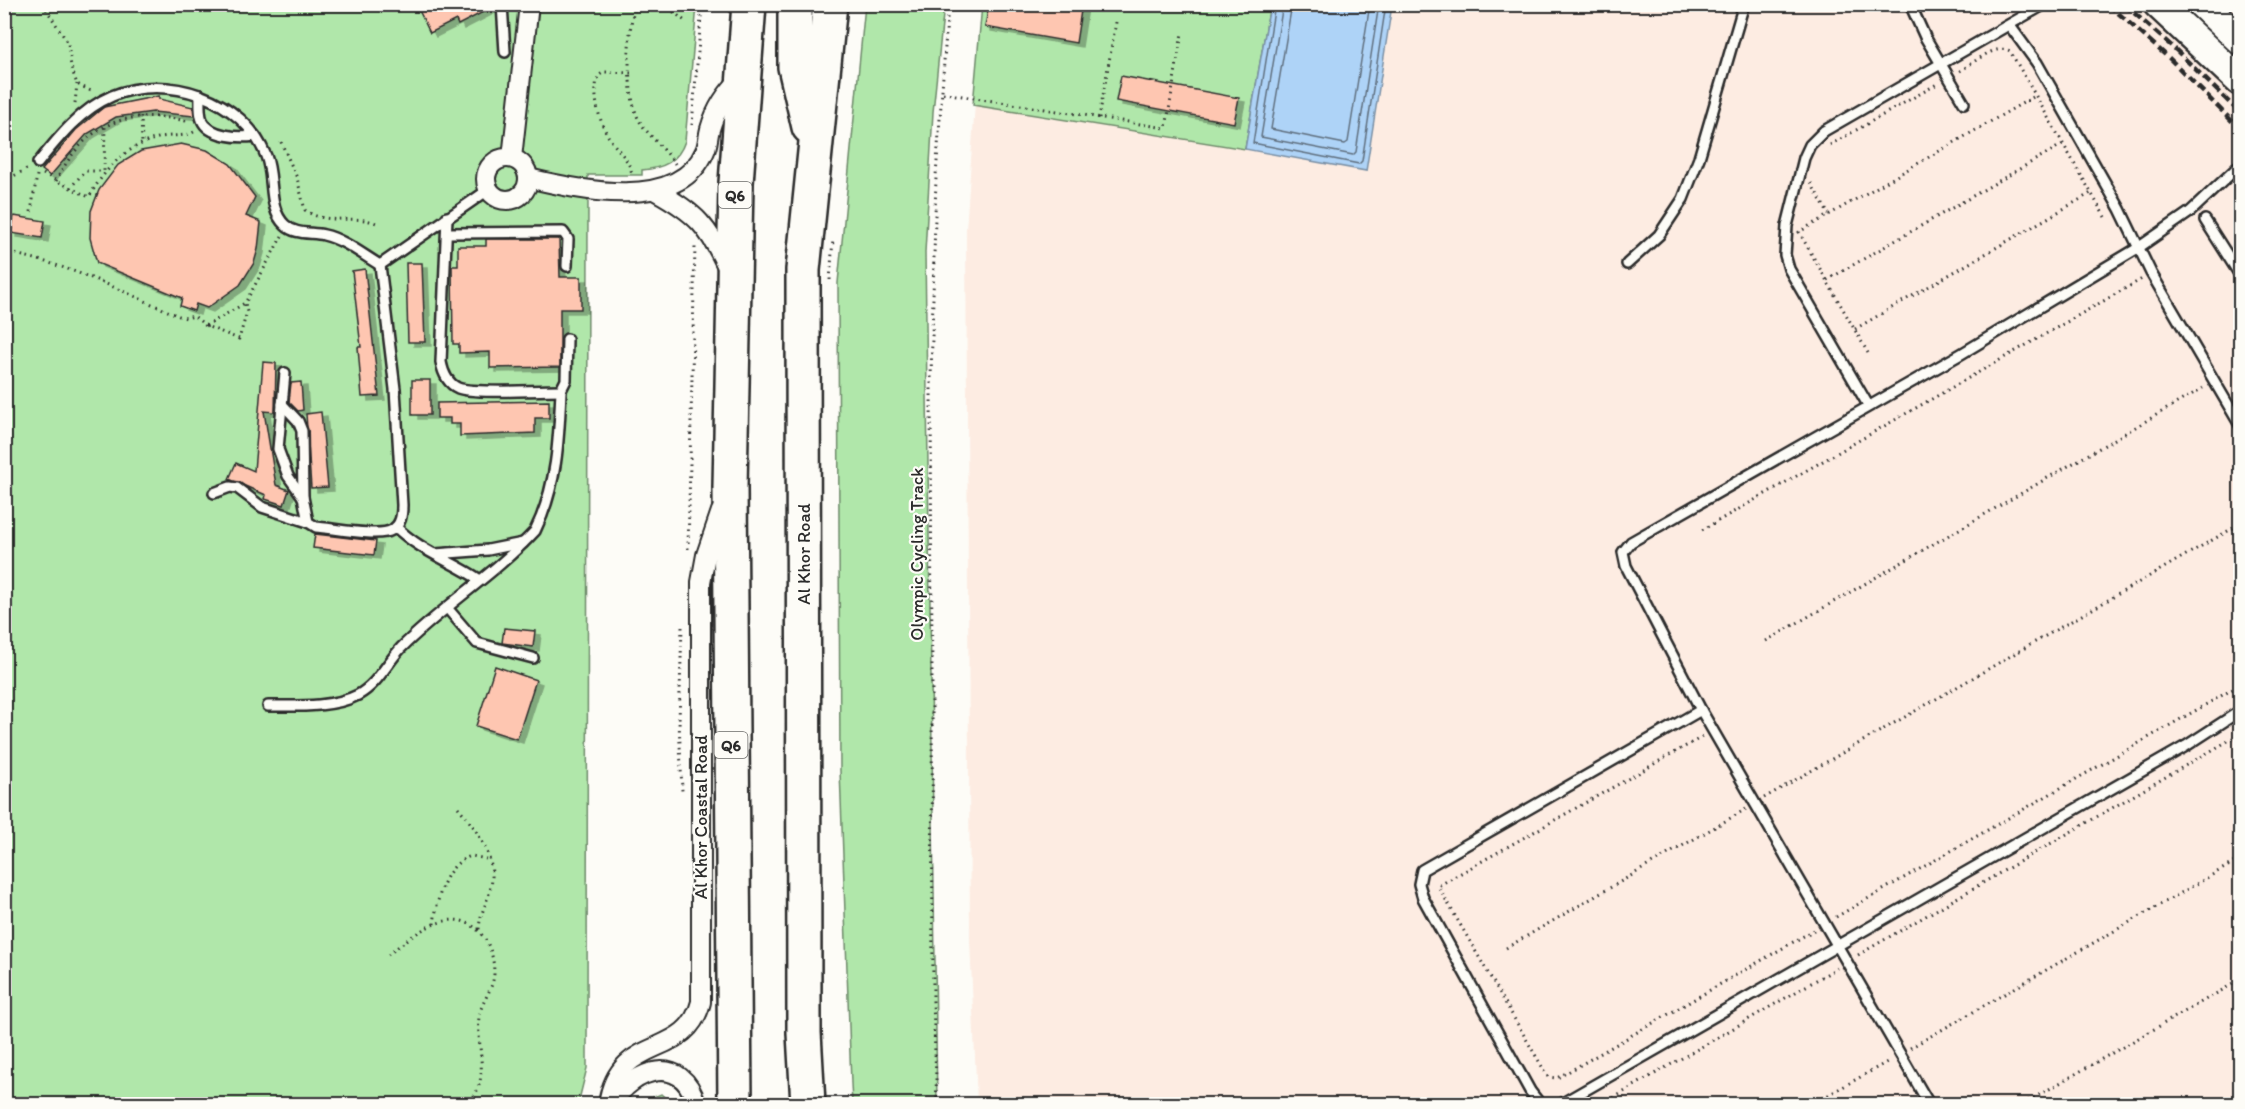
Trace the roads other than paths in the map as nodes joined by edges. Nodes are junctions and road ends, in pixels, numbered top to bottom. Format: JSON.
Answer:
{"nodes":[{"id":1,"x":502,"y":4,"type":"edge"},
{"id":2,"x":529,"y":4,"type":"edge"},
{"id":3,"x":749,"y":4,"type":"edge"},
{"id":4,"x":795,"y":4,"type":"edge"},
{"id":5,"x":830,"y":4,"type":"edge"},
{"id":6,"x":1744,"y":4,"type":"edge"},
{"id":7,"x":1910,"y":4,"type":"edge"},
{"id":8,"x":2045,"y":4,"type":"edge"},
{"id":9,"x":2158,"y":4,"type":"edge"},
{"id":10,"x":2213,"y":9,"type":"edge"},
{"id":11,"x":2010,"y":26,"type":"junction"},
{"id":12,"x":2241,"y":40,"type":"edge"},
{"id":13,"x":505,"y":52,"type":"dead end"},
{"id":14,"x":1941,"y":65,"type":"junction"},
{"id":15,"x":742,"y":77,"type":"junction"},
{"id":16,"x":2241,"y":81,"type":"edge"},
{"id":17,"x":200,"y":95,"type":"junction"},
{"id":18,"x":1964,"y":103,"type":"dead end"},
{"id":19,"x":255,"y":136,"type":"junction"},
{"id":20,"x":815,"y":139,"type":"junction"},
{"id":21,"x":512,"y":158,"type":"junction"},
{"id":22,"x":38,"y":163,"type":"road end"},
{"id":23,"x":2241,"y":165,"type":"edge"},
{"id":24,"x":528,"y":178,"type":"junction"},
{"id":25,"x":488,"y":190,"type":"junction"},
{"id":26,"x":646,"y":191,"type":"junction"},
{"id":27,"x":447,"y":217,"type":"junction"},
{"id":28,"x":2205,"y":220,"type":"dead end"},
{"id":29,"x":447,"y":232,"type":"junction"},
{"id":30,"x":2138,"y":248,"type":"junction"},
{"id":31,"x":1628,"y":264,"type":"dead end"},
{"id":32,"x":380,"y":265,"type":"junction"},
{"id":33,"x":567,"y":266,"type":"dead end"},
{"id":34,"x":2241,"y":275,"type":"edge"},
{"id":35,"x":733,"y":278,"type":"junction"},
{"id":36,"x":567,"y":339,"type":"dead end"},
{"id":37,"x":285,"y":373,"type":"dead end"},
{"id":38,"x":561,"y":390,"type":"junction"},
{"id":39,"x":282,"y":404,"type":"junction"},
{"id":40,"x":1868,"y":405,"type":"junction"},
{"id":41,"x":2241,"y":425,"type":"edge"},
{"id":42,"x":730,"y":487,"type":"junction"},
{"id":43,"x":214,"y":493,"type":"dead end"},
{"id":44,"x":303,"y":497,"type":"junction"},
{"id":45,"x":308,"y":522,"type":"junction"},
{"id":46,"x":396,"y":527,"type":"junction"},
{"id":47,"x":525,"y":542,"type":"junction"},
{"id":48,"x":434,"y":554,"type":"junction"},
{"id":49,"x":480,"y":580,"type":"junction"},
{"id":50,"x":448,"y":609,"type":"junction"},
{"id":51,"x":533,"y":658,"type":"dead end"},
{"id":52,"x":268,"y":706,"type":"dead end"},
{"id":53,"x":1701,"y":710,"type":"junction"},
{"id":54,"x":2241,"y":711,"type":"edge"},
{"id":55,"x":1836,"y":944,"type":"junction"},
{"id":56,"x":610,"y":1104,"type":"edge"},
{"id":57,"x":696,"y":1104,"type":"edge"},
{"id":58,"x":735,"y":1104,"type":"edge"},
{"id":59,"x":808,"y":1104,"type":"edge"},
{"id":60,"x":1540,"y":1104,"type":"edge"},
{"id":61,"x":1561,"y":1104,"type":"edge"},
{"id":62,"x":1929,"y":1104,"type":"edge"}],
"edges":[{"from":1,"to":13,"type":"lane"},
{"from":2,"to":21,"type":"street"},
{"from":3,"to":15,"type":"highway","number":"Q6"},
{"from":4,"to":20,"type":"highway"},
{"from":5,"to":20,"type":"highway","name":"Al Khor Road"},
{"from":6,"to":31,"type":"lane"},
{"from":7,"to":14,"type":"lane"},
{"from":8,"to":11,"type":"lane"},
{"from":9,"to":16,"type":"main road"},
{"from":10,"to":12,"type":"main road"},
{"from":11,"to":14,"type":"lane"},
{"from":11,"to":30,"type":"lane"},
{"from":14,"to":18,"type":"lane"},
{"from":14,"to":40,"type":"lane"},
{"from":15,"to":26,"type":"street"},
{"from":15,"to":35,"type":"highway","number":"Q6"},
{"from":17,"to":19,"type":"lane"},
{"from":17,"to":19,"type":"lane"},
{"from":17,"to":22,"type":"lane"},
{"from":19,"to":32,"type":"lane"},
{"from":20,"to":59,"type":"highway","name":"Al Khor Road"},
{"from":21,"to":24,"type":"street"},
{"from":21,"to":25,"type":"street"},
{"from":23,"to":30,"type":"lane"},
{"from":24,"to":25,"type":"street"},
{"from":24,"to":26,"type":"street"},
{"from":25,"to":27,"type":"lane"},
{"from":26,"to":35,"type":"street"},
{"from":27,"to":29,"type":"lane"},
{"from":27,"to":32,"type":"lane"},
{"from":28,"to":34,"type":"lane"},
{"from":29,"to":33,"type":"lane"},
{"from":29,"to":38,"type":"lane"},
{"from":30,"to":40,"type":"lane"},
{"from":30,"to":41,"type":"lane"},
{"from":32,"to":46,"type":"lane"},
{"from":35,"to":42,"type":"highway","number":"Q6"},
{"from":36,"to":38,"type":"lane"},
{"from":37,"to":39,"type":"lane"},
{"from":38,"to":47,"type":"lane"},
{"from":39,"to":44,"type":"lane"},
{"from":39,"to":44,"type":"lane"},
{"from":40,"to":53,"type":"lane"},
{"from":42,"to":56,"type":"street","name":"Al Khor Coastal Road"},
{"from":42,"to":58,"type":"highway","number":"Q6"},
{"from":43,"to":45,"type":"lane"},
{"from":44,"to":45,"type":"lane"},
{"from":45,"to":46,"type":"lane"},
{"from":46,"to":48,"type":"lane"},
{"from":47,"to":48,"type":"lane"},
{"from":47,"to":49,"type":"lane"},
{"from":48,"to":49,"type":"lane"},
{"from":49,"to":50,"type":"lane"},
{"from":50,"to":51,"type":"lane"},
{"from":50,"to":52,"type":"lane"},
{"from":53,"to":55,"type":"lane"},
{"from":53,"to":60,"type":"lane"},
{"from":54,"to":55,"type":"lane"},
{"from":55,"to":61,"type":"lane"},
{"from":55,"to":62,"type":"lane"},
{"from":56,"to":57,"type":"street","name":"Al Khor Coastal Road"}]}
